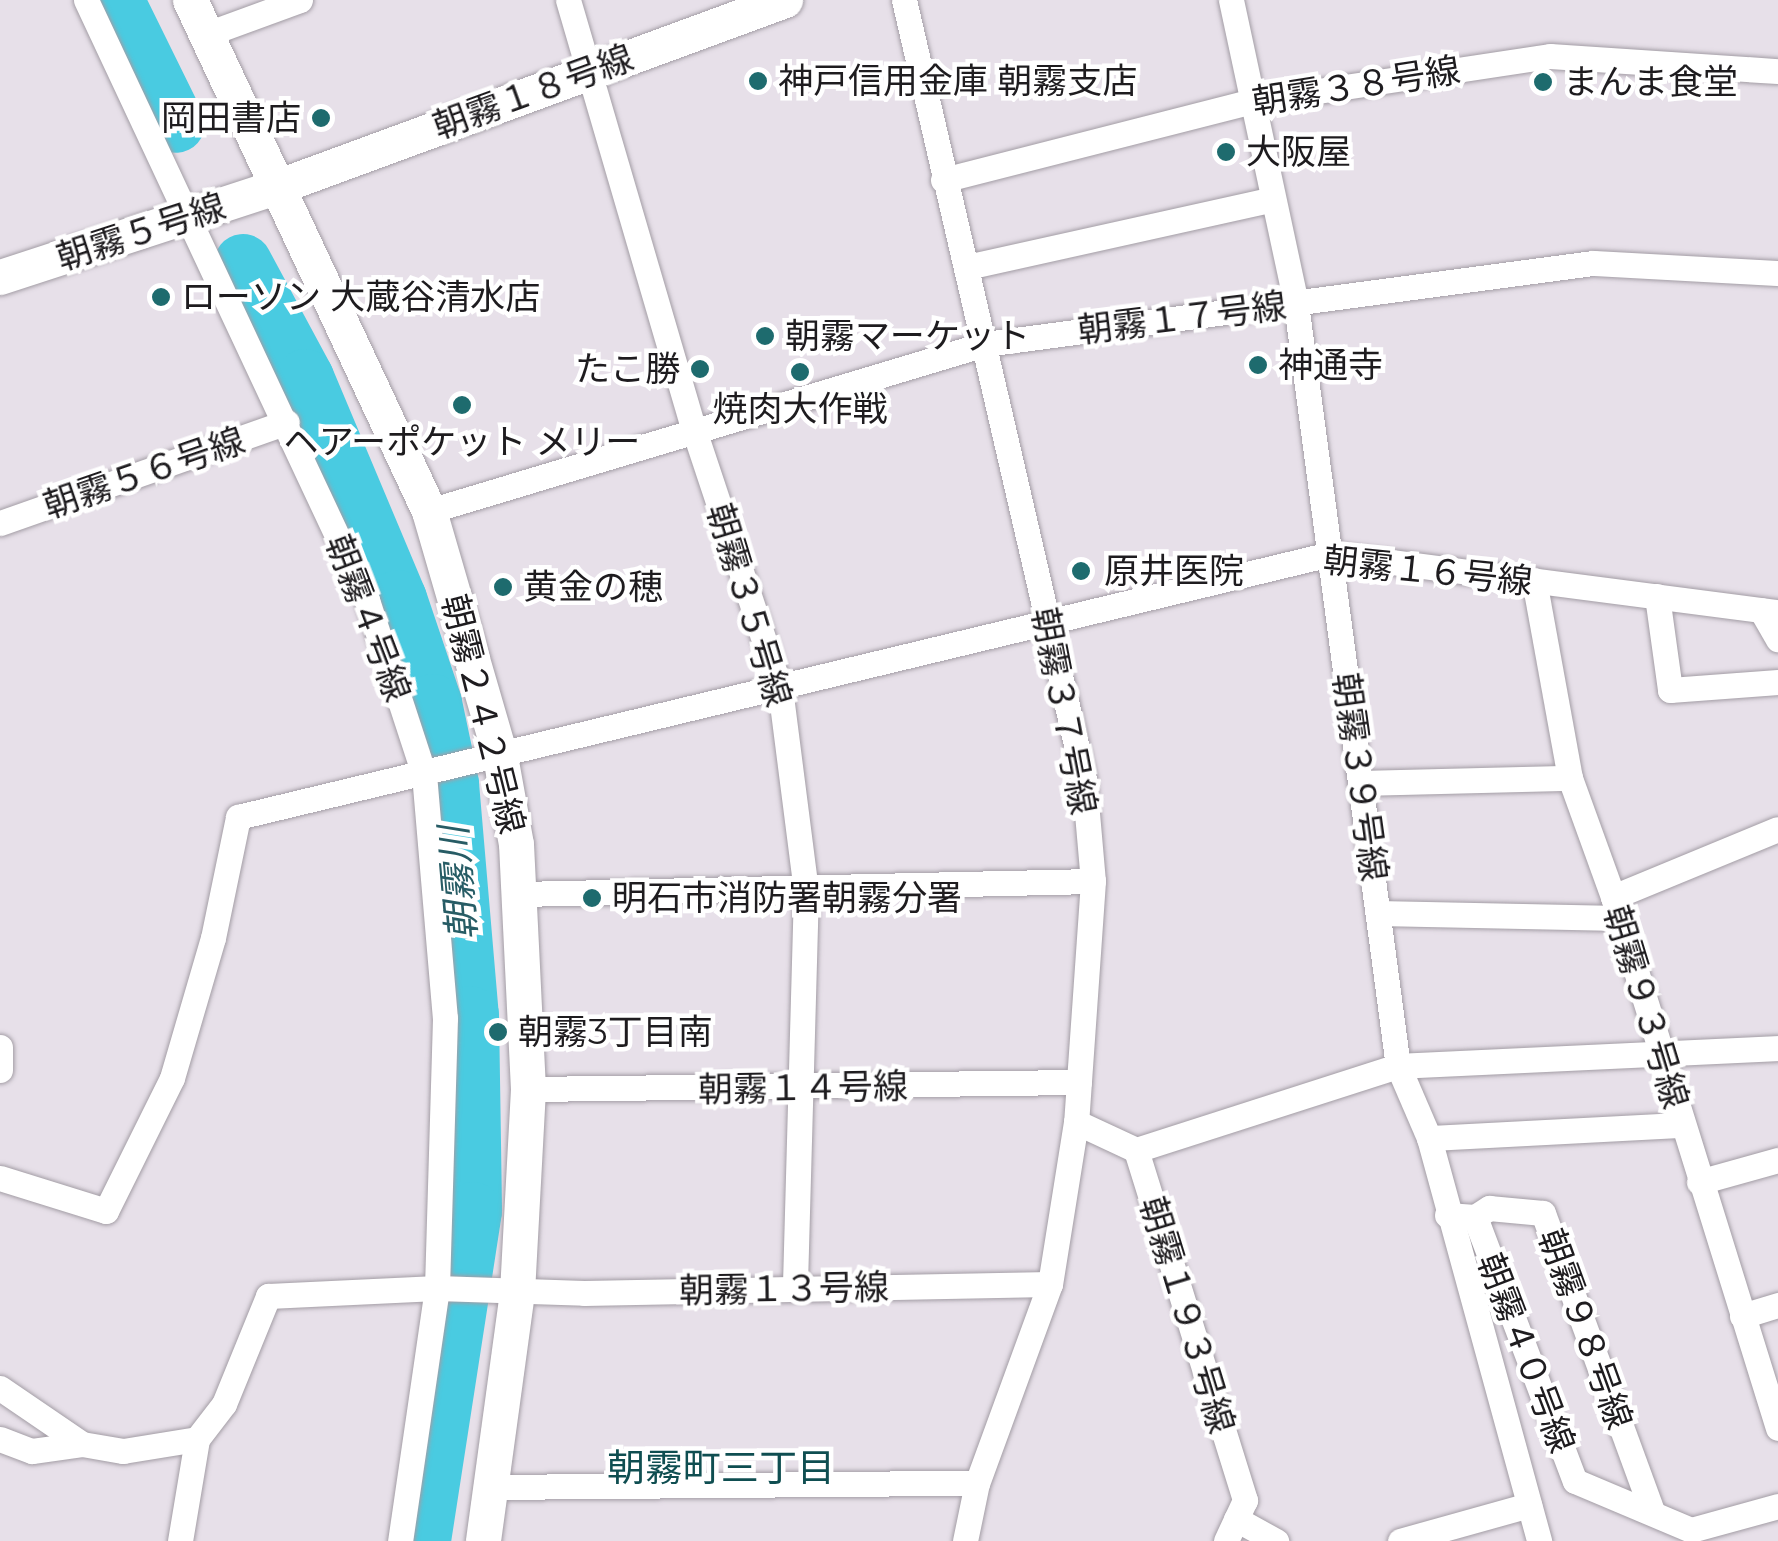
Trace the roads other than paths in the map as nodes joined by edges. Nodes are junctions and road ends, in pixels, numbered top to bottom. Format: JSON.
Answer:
{"nodes":[{"id":1,"x":86,"y":0,"type":"edge"},
{"id":2,"x":190,"y":0,"type":"edge"},
{"id":3,"x":300,"y":0,"type":"edge"},
{"id":4,"x":568,"y":0,"type":"edge"},
{"id":5,"x":784,"y":0,"type":"edge"},
{"id":6,"x":904,"y":0,"type":"edge"},
{"id":7,"x":1231,"y":0,"type":"edge"},
{"id":8,"x":207,"y":34,"type":"junction"},
{"id":9,"x":589,"y":70,"type":"junction"},
{"id":10,"x":1778,"y":71,"type":"edge"},
{"id":11,"x":1252,"y":102,"type":"junction"},
{"id":12,"x":943,"y":180,"type":"junction"},
{"id":13,"x":282,"y":186,"type":"junction"},
{"id":14,"x":1273,"y":199,"type":"junction"},
{"id":15,"x":189,"y":217,"type":"junction"},
{"id":16,"x":966,"y":267,"type":"junction"},
{"id":17,"x":1778,"y":274,"type":"edge"},
{"id":18,"x":0,"y":278,"type":"edge"},
{"id":19,"x":1296,"y":304,"type":"junction"},
{"id":20,"x":985,"y":344,"type":"junction"},
{"id":21,"x":287,"y":422,"type":"junction"},
{"id":22,"x":695,"y":433,"type":"junction"},
{"id":23,"x":429,"y":511,"type":"junction"},
{"id":24,"x":0,"y":523,"type":"edge"},
{"id":25,"x":1330,"y":554,"type":"junction"},
{"id":26,"x":1534,"y":580,"type":"junction"},
{"id":27,"x":1657,"y":596,"type":"junction"},
{"id":28,"x":1770,"y":611,"type":"edge"},
{"id":29,"x":1046,"y":618,"type":"junction"},
{"id":30,"x":1778,"y":639,"type":"edge"},
{"id":31,"x":1778,"y":682,"type":"edge"},
{"id":32,"x":780,"y":688,"type":"junction"},
{"id":33,"x":483,"y":760,"type":"junction"},
{"id":34,"x":429,"y":772,"type":"junction"},
{"id":35,"x":1570,"y":778,"type":"junction"},
{"id":36,"x":1362,"y":783,"type":"junction"},
{"id":37,"x":1778,"y":830,"type":"edge"},
{"id":38,"x":1093,"y":881,"type":"junction"},
{"id":39,"x":806,"y":890,"type":"junction"},
{"id":40,"x":520,"y":894,"type":"junction"},
{"id":41,"x":1616,"y":908,"type":"junction"},
{"id":42,"x":1378,"y":913,"type":"junction"},
{"id":43,"x":0,"y":1046,"type":"edge"},
{"id":44,"x":1778,"y":1048,"type":"edge"},
{"id":45,"x":1658,"y":1053,"type":"junction"},
{"id":46,"x":1398,"y":1066,"type":"junction"},
{"id":47,"x":0,"y":1070,"type":"edge"},
{"id":48,"x":1078,"y":1082,"type":"junction"},
{"id":49,"x":528,"y":1089,"type":"junction"},
{"id":50,"x":801,"y":1089,"type":"junction"},
{"id":51,"x":1076,"y":1122,"type":"junction"},
{"id":52,"x":1681,"y":1125,"type":"junction"},
{"id":53,"x":1429,"y":1138,"type":"junction"},
{"id":54,"x":1136,"y":1150,"type":"junction"},
{"id":55,"x":1778,"y":1160,"type":"edge"},
{"id":56,"x":0,"y":1178,"type":"edge"},
{"id":57,"x":1699,"y":1182,"type":"junction"},
{"id":58,"x":1447,"y":1214,"type":"junction"},
{"id":59,"x":1474,"y":1217,"type":"junction"},
{"id":60,"x":1050,"y":1284,"type":"junction"},
{"id":61,"x":442,"y":1288,"type":"junction"},
{"id":62,"x":795,"y":1289,"type":"junction"},
{"id":63,"x":502,"y":1291,"type":"junction"},
{"id":64,"x":1778,"y":1305,"type":"edge"},
{"id":65,"x":1742,"y":1316,"type":"junction"},
{"id":66,"x":0,"y":1388,"type":"edge"},
{"id":67,"x":1778,"y":1428,"type":"edge"},
{"id":68,"x":0,"y":1439,"type":"edge"},
{"id":69,"x":197,"y":1439,"type":"junction"},
{"id":70,"x":82,"y":1444,"type":"junction"},
{"id":71,"x":977,"y":1483,"type":"junction"},
{"id":72,"x":489,"y":1487,"type":"junction"},
{"id":73,"x":1529,"y":1505,"type":"junction"},
{"id":74,"x":1778,"y":1506,"type":"edge"},
{"id":75,"x":1652,"y":1511,"type":"junction"},
{"id":76,"x":1231,"y":1530,"type":"edge"},
{"id":77,"x":180,"y":1541,"type":"edge"},
{"id":78,"x":400,"y":1541,"type":"edge"},
{"id":79,"x":482,"y":1541,"type":"edge"},
{"id":80,"x":966,"y":1541,"type":"edge"},
{"id":81,"x":1276,"y":1541,"type":"edge"},
{"id":82,"x":1400,"y":1541,"type":"edge"},
{"id":83,"x":1539,"y":1541,"type":"edge"}],
"edges":[{"from":1,"to":15,"type":"street","name":"朝霧４号線"},
{"from":2,"to":8,"type":"street","name":"朝霧２４２号線"},
{"from":3,"to":8,"type":"street"},
{"from":4,"to":9,"type":"street","name":"朝霧３５号線"},
{"from":5,"to":9,"type":"street","name":"朝霧１８号線"},
{"from":6,"to":12,"type":"street","name":"朝霧３７号線"},
{"from":7,"to":11,"type":"street","name":"朝霧３９号線"},
{"from":8,"to":13,"type":"street","name":"朝霧２４２号線"},
{"from":9,"to":13,"type":"street","name":"朝霧１８号線"},
{"from":9,"to":22,"type":"street","name":"朝霧３５号線"},
{"from":10,"to":11,"type":"street","name":"朝霧３８号線"},
{"from":11,"to":12,"type":"street","name":"朝霧３８号線"},
{"from":11,"to":14,"type":"street","name":"朝霧３９号線"},
{"from":12,"to":16,"type":"street","name":"朝霧３７号線"},
{"from":13,"to":15,"type":"street","name":"朝霧５号線"},
{"from":13,"to":23,"type":"street","name":"朝霧２４２号線"},
{"from":14,"to":16,"type":"street"},
{"from":14,"to":19,"type":"street","name":"朝霧３９号線"},
{"from":15,"to":18,"type":"street","name":"朝霧５号線"},
{"from":15,"to":21,"type":"street","name":"朝霧４号線"},
{"from":16,"to":20,"type":"street","name":"朝霧３７号線"},
{"from":17,"to":19,"type":"street","name":"朝霧１７号線"},
{"from":19,"to":20,"type":"street","name":"朝霧１７号線"},
{"from":19,"to":25,"type":"street","name":"朝霧３９号線"},
{"from":20,"to":22,"type":"street","name":"朝霧１７号線"},
{"from":20,"to":29,"type":"street","name":"朝霧３７号線"},
{"from":21,"to":24,"type":"street","name":"朝霧５６号線"},
{"from":21,"to":34,"type":"street","name":"朝霧４号線"},
{"from":22,"to":23,"type":"street","name":"朝霧１７号線"},
{"from":22,"to":32,"type":"street","name":"朝霧３５号線"},
{"from":23,"to":33,"type":"street","name":"朝霧２４２号線"},
{"from":25,"to":26,"type":"street","name":"朝霧１６号線"},
{"from":25,"to":29,"type":"street","name":"朝霧１６号線"},
{"from":25,"to":36,"type":"street","name":"朝霧３９号線"},
{"from":26,"to":27,"type":"street","name":"朝霧１６号線"},
{"from":26,"to":35,"type":"street","name":"朝霧９３号線"},
{"from":27,"to":28,"type":"street","name":"朝霧１６号線"},
{"from":27,"to":31,"type":"street"},
{"from":28,"to":30,"type":"street"},
{"from":29,"to":32,"type":"street","name":"朝霧１６号線"},
{"from":29,"to":38,"type":"street","name":"朝霧３７号線"},
{"from":32,"to":33,"type":"street","name":"朝霧１６号線"},
{"from":32,"to":39,"type":"street","name":"朝霧３５号線"},
{"from":33,"to":34,"type":"street","name":"朝霧１６号線"},
{"from":33,"to":40,"type":"street","name":"朝霧２４２号線"},
{"from":34,"to":56,"type":"street","name":"朝霧１６号線"},
{"from":34,"to":61,"type":"street","name":"朝霧４号線"},
{"from":35,"to":36,"type":"street"},
{"from":35,"to":41,"type":"street","name":"朝霧９３号線"},
{"from":36,"to":42,"type":"street","name":"朝霧３９号線"},
{"from":37,"to":41,"type":"street"},
{"from":38,"to":39,"type":"street"},
{"from":38,"to":48,"type":"street","name":"朝霧３７号線"},
{"from":39,"to":40,"type":"street"},
{"from":39,"to":50,"type":"street","name":"朝霧３５号線"},
{"from":40,"to":49,"type":"street","name":"朝霧２４２号線"},
{"from":41,"to":42,"type":"street"},
{"from":41,"to":45,"type":"street","name":"朝霧９３号線"},
{"from":42,"to":46,"type":"street","name":"朝霧３９号線"},
{"from":43,"to":47,"type":"street"},
{"from":44,"to":45,"type":"street"},
{"from":45,"to":46,"type":"street"},
{"from":45,"to":52,"type":"street","name":"朝霧９３号線"},
{"from":46,"to":53,"type":"street","name":"朝霧３９号線"},
{"from":46,"to":54,"type":"street"},
{"from":48,"to":50,"type":"street","name":"朝霧１４号線"},
{"from":48,"to":51,"type":"street","name":"朝霧３７号線"},
{"from":49,"to":50,"type":"street","name":"朝霧１４号線"},
{"from":49,"to":63,"type":"street","name":"朝霧２４２号線"},
{"from":50,"to":62,"type":"street","name":"朝霧３５号線"},
{"from":51,"to":54,"type":"street","name":"朝霧１９３号線"},
{"from":51,"to":60,"type":"street","name":"朝霧３７号線"},
{"from":52,"to":53,"type":"street"},
{"from":52,"to":57,"type":"street","name":"朝霧９３号線"},
{"from":53,"to":58,"type":"street","name":"朝霧３９号線"},
{"from":54,"to":76,"type":"street","name":"朝霧１９３号線"},
{"from":55,"to":57,"type":"street"},
{"from":57,"to":65,"type":"street","name":"朝霧９３号線"},
{"from":58,"to":59,"type":"street","name":"朝霧４０号線"},
{"from":58,"to":73,"type":"street","name":"朝霧３９号線"},
{"from":59,"to":75,"type":"street","name":"朝霧４０号線"},
{"from":59,"to":75,"type":"street","name":"朝霧９８号線"},
{"from":60,"to":62,"type":"street","name":"朝霧１３号線"},
{"from":60,"to":71,"type":"street","name":"朝霧３７号線"},
{"from":61,"to":63,"type":"street","name":"朝霧１３号線"},
{"from":61,"to":69,"type":"street","name":"朝霧１３号線"},
{"from":61,"to":78,"type":"street","name":"朝霧４号線"},
{"from":62,"to":63,"type":"street","name":"朝霧１３号線"},
{"from":63,"to":72,"type":"street","name":"朝霧２４２号線"},
{"from":64,"to":65,"type":"street"},
{"from":65,"to":67,"type":"street","name":"朝霧９３号線"},
{"from":66,"to":70,"type":"street"},
{"from":68,"to":70,"type":"street"},
{"from":69,"to":70,"type":"street"},
{"from":69,"to":77,"type":"street"},
{"from":71,"to":72,"type":"street"},
{"from":71,"to":80,"type":"street","name":"朝霧３７号線"},
{"from":72,"to":79,"type":"street","name":"朝霧２４２号線"},
{"from":73,"to":82,"type":"street"},
{"from":73,"to":83,"type":"street","name":"朝霧３９号線"},
{"from":74,"to":75,"type":"street","name":"朝霧４０号線"},
{"from":76,"to":81,"type":"street"}]}
